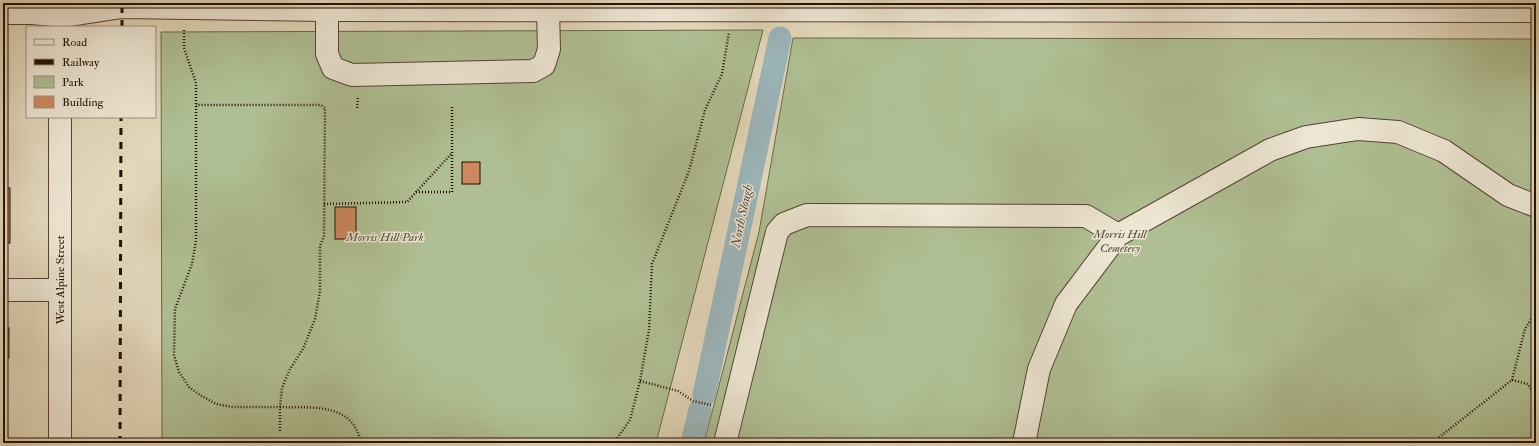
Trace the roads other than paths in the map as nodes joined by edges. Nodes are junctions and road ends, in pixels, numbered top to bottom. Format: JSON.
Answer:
{"nodes":[{"id":1,"x":1198,"y":6,"type":"edge"},
{"id":2,"x":1377,"y":6,"type":"edge"},
{"id":3,"x":1255,"y":7,"type":"edge"},
{"id":4,"x":327,"y":10,"type":"junction"},
{"id":5,"x":548,"y":10,"type":"junction"},
{"id":6,"x":1536,"y":10,"type":"edge"},
{"id":7,"x":3,"y":13,"type":"edge"},
{"id":8,"x":724,"y":13,"type":"edge"},
{"id":9,"x":63,"y":15,"type":"edge"},
{"id":10,"x":60,"y":118,"type":"edge"},
{"id":11,"x":1536,"y":206,"type":"edge"},
{"id":12,"x":1118,"y":234,"type":"junction"},
{"id":13,"x":3,"y":290,"type":"edge"},
{"id":14,"x":60,"y":290,"type":"junction"},
{"id":15,"x":60,"y":443,"type":"edge"},
{"id":16,"x":725,"y":443,"type":"edge"},
{"id":17,"x":1024,"y":443,"type":"edge"}],
"edges":[{"from":1,"to":3,"type":"street"},
{"from":1,"to":8,"type":"street"},
{"from":2,"to":3,"type":"street"},
{"from":2,"to":6,"type":"street"},
{"from":4,"to":5,"type":"street"},
{"from":4,"to":5,"type":"street"},
{"from":4,"to":9,"type":"street"},
{"from":5,"to":8,"type":"street"},
{"from":7,"to":9,"type":"street"},
{"from":10,"to":14,"type":"street","name":"West Alpine Street"},
{"from":11,"to":12,"type":"street"},
{"from":12,"to":16,"type":"street"},
{"from":12,"to":17,"type":"street"},
{"from":13,"to":14,"type":"street"},
{"from":14,"to":15,"type":"street","name":"West Alpine Street"}]}
